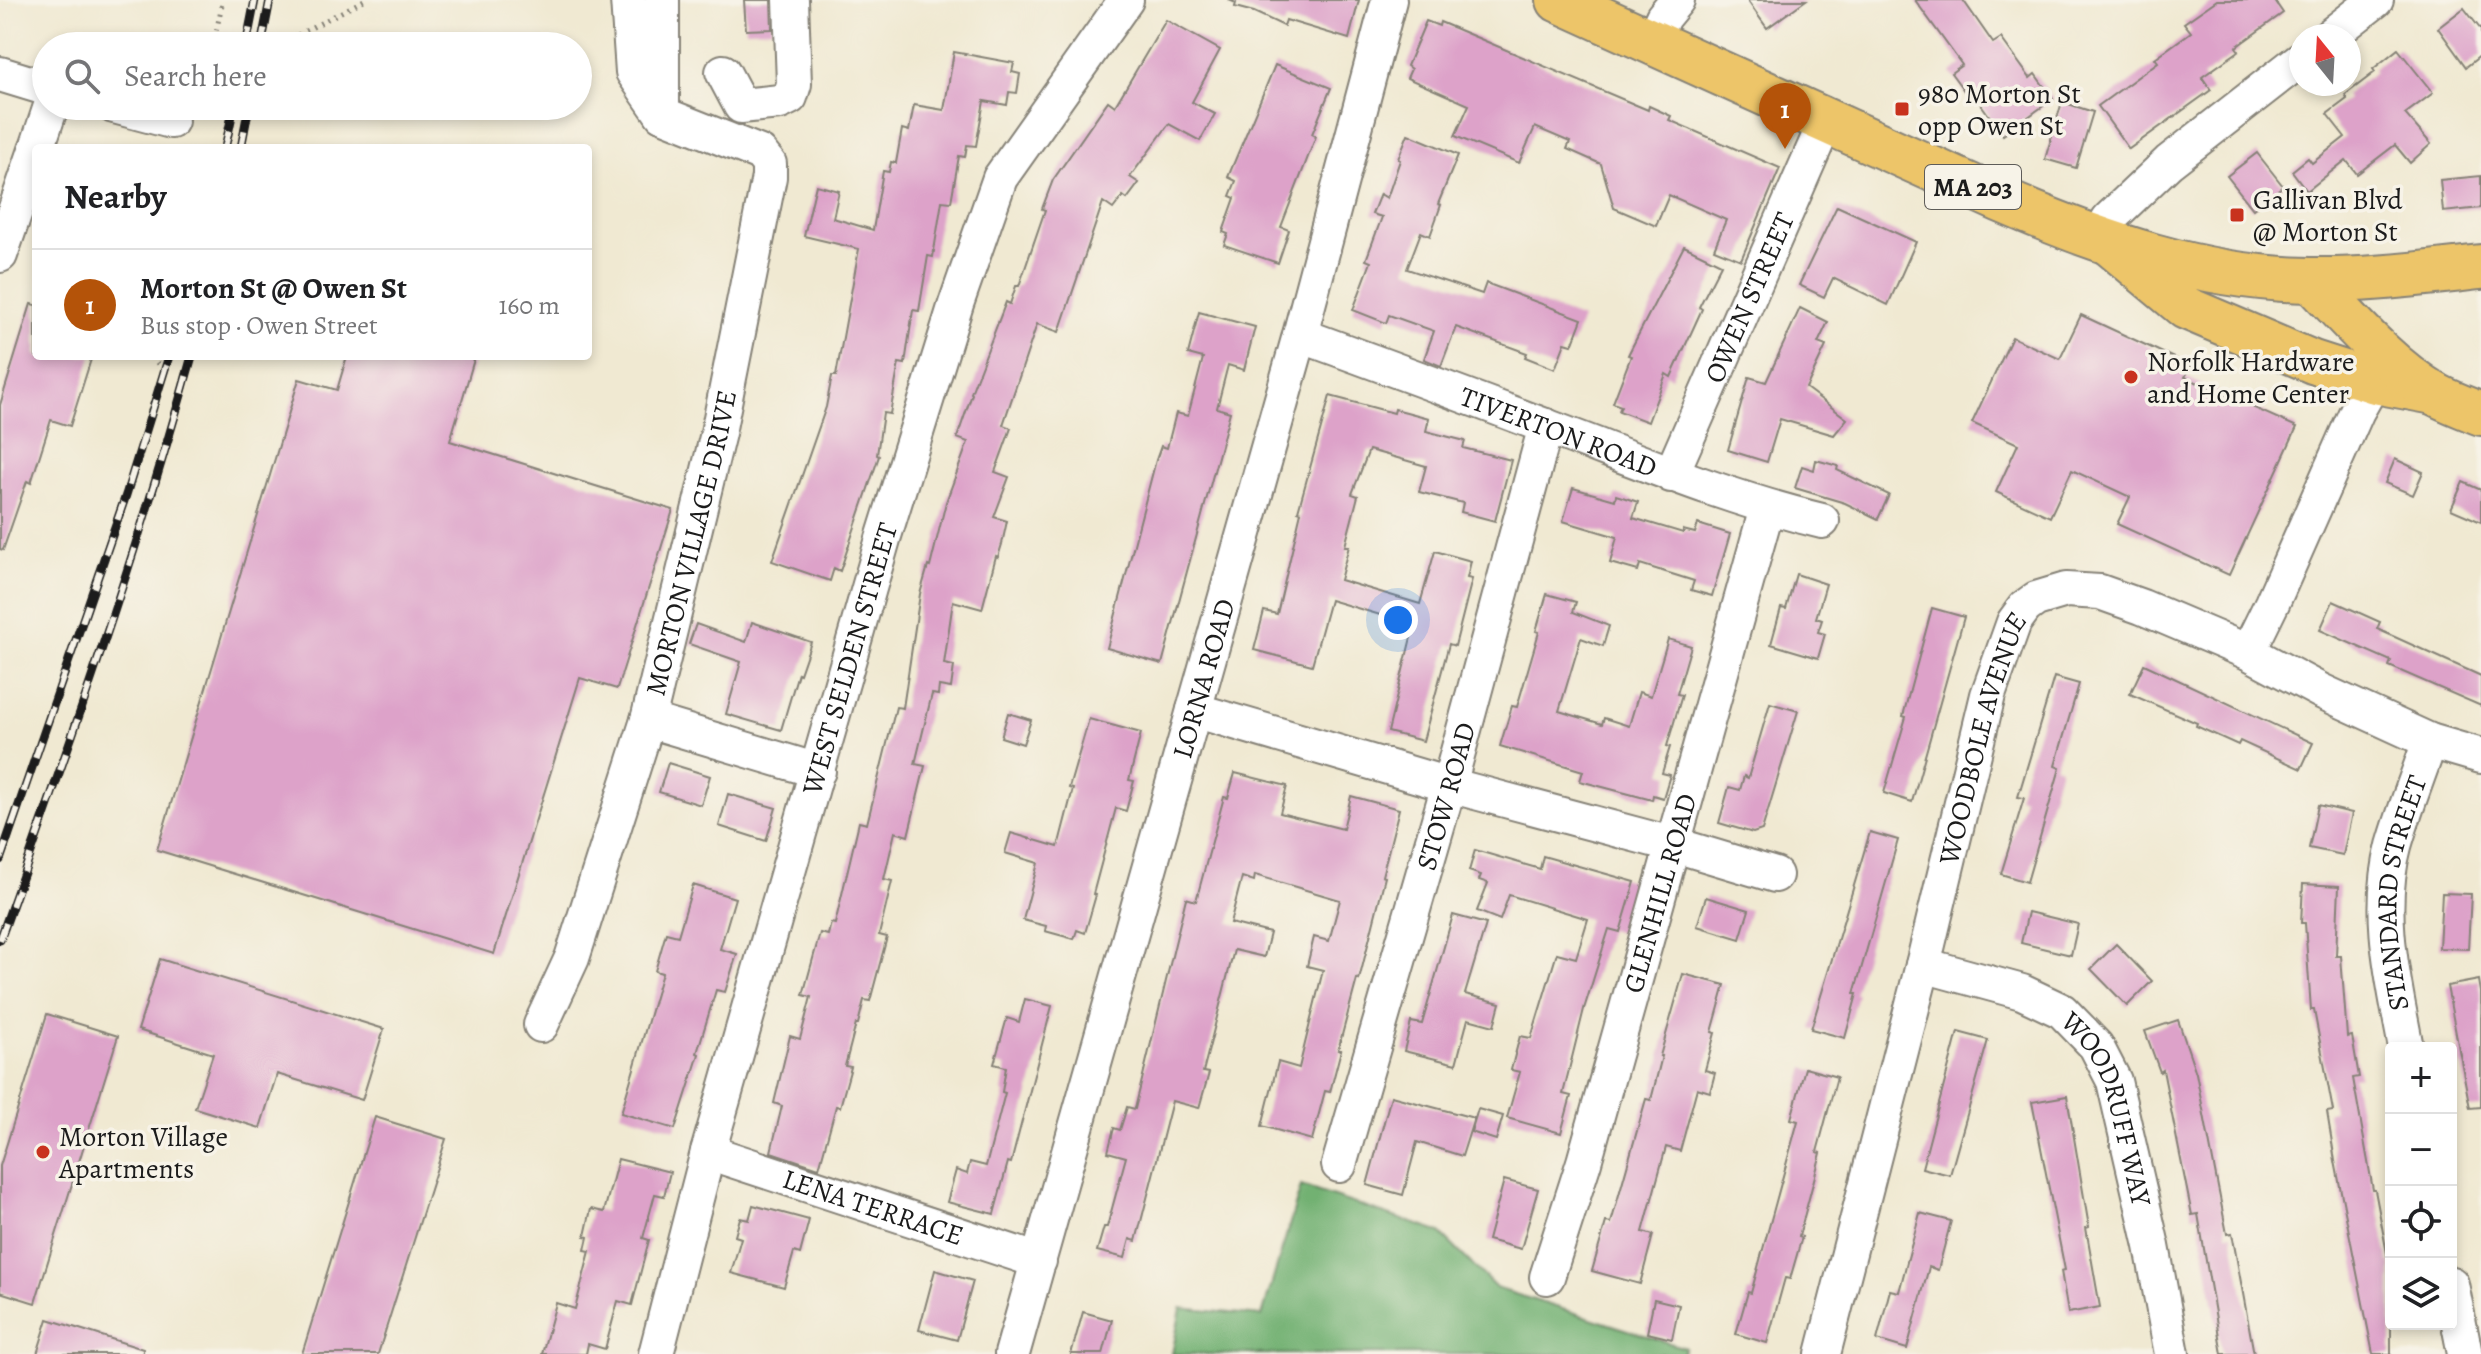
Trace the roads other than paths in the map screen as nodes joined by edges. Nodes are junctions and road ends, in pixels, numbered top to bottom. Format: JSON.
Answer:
{"nodes":[{"id":1,"x":628,"y":0,"type":"edge"},
{"id":2,"x":662,"y":0,"type":"edge"},
{"id":3,"x":791,"y":0,"type":"edge"},
{"id":4,"x":1126,"y":0,"type":"edge"},
{"id":5,"x":1389,"y":0,"type":"edge"},
{"id":6,"x":1559,"y":0,"type":"edge"},
{"id":7,"x":1677,"y":0,"type":"edge"},
{"id":8,"x":2376,"y":0,"type":"edge"},
{"id":9,"x":2345,"y":24,"type":"edge"},
{"id":10,"x":1652,"y":41,"type":"junction"},
{"id":11,"x":2289,"y":68,"type":"edge"},
{"id":12,"x":723,"y":72,"type":"dead end"},
{"id":13,"x":0,"y":74,"type":"edge"},
{"id":14,"x":32,"y":84,"type":"edge"},
{"id":15,"x":662,"y":114,"type":"junction"},
{"id":16,"x":46,"y":120,"type":"edge"},
{"id":17,"x":167,"y":120,"type":"edge"},
{"id":18,"x":171,"y":121,"type":"dead end"},
{"id":19,"x":1826,"y":121,"type":"junction"},
{"id":20,"x":38,"y":144,"type":"edge"},
{"id":21,"x":32,"y":161,"type":"edge"},
{"id":22,"x":2105,"y":234,"type":"junction"},
{"id":23,"x":0,"y":255,"type":"edge"},
{"id":24,"x":2481,"y":267,"type":"edge"},
{"id":25,"x":2311,"y":280,"type":"junction"},
{"id":26,"x":1300,"y":335,"type":"junction"},
{"id":27,"x":2381,"y":369,"type":"junction"},
{"id":28,"x":2481,"y":414,"type":"edge"},
{"id":29,"x":1546,"y":426,"type":"junction"},
{"id":30,"x":1671,"y":475,"type":"junction"},
{"id":31,"x":1767,"y":508,"type":"junction"},
{"id":32,"x":1822,"y":521,"type":"dead end"},
{"id":33,"x":2248,"y":652,"type":"junction"},
{"id":34,"x":1194,"y":710,"type":"junction"},
{"id":35,"x":648,"y":720,"type":"junction"},
{"id":36,"x":2430,"y":741,"type":"junction"},
{"id":37,"x":2481,"y":756,"type":"edge"},
{"id":38,"x":818,"y":771,"type":"junction"},
{"id":39,"x":1449,"y":785,"type":"junction"},
{"id":40,"x":1675,"y":845,"type":"junction"},
{"id":41,"x":1775,"y":875,"type":"dead end"},
{"id":42,"x":1923,"y":965,"type":"junction"},
{"id":43,"x":541,"y":1025,"type":"dead end"},
{"id":44,"x":2405,"y":1042,"type":"edge"},
{"id":45,"x":708,"y":1152,"type":"junction"},
{"id":46,"x":1339,"y":1165,"type":"dead end"},
{"id":47,"x":1039,"y":1261,"type":"junction"},
{"id":48,"x":1547,"y":1277,"type":"dead end"},
{"id":49,"x":2457,"y":1314,"type":"edge"},
{"id":50,"x":656,"y":1354,"type":"edge"},
{"id":51,"x":1012,"y":1354,"type":"edge"},
{"id":52,"x":1823,"y":1354,"type":"edge"},
{"id":53,"x":2172,"y":1354,"type":"edge"},
{"id":54,"x":2465,"y":1354,"type":"edge"}],
"edges":[{"from":1,"to":15,"type":"street"},
{"from":2,"to":15,"type":"street"},
{"from":3,"to":12,"type":"street"},
{"from":4,"to":38,"type":"street","name":"WEST SELDEN STREET"},
{"from":5,"to":26,"type":"street","name":"LORNA ROAD"},
{"from":6,"to":10,"type":"highway","number":"MA 203"},
{"from":7,"to":10,"type":"street"},
{"from":8,"to":9,"type":"street"},
{"from":10,"to":19,"type":"highway","number":"MA 203"},
{"from":11,"to":22,"type":"street"},
{"from":13,"to":14,"type":"street"},
{"from":15,"to":35,"type":"street","name":"MORTON VILLAGE DRIVE"},
{"from":16,"to":20,"type":"street"},
{"from":17,"to":18,"type":"street"},
{"from":19,"to":22,"type":"highway","number":"MA 203"},
{"from":19,"to":30,"type":"street","name":"OWEN STREET"},
{"from":21,"to":23,"type":"street"},
{"from":22,"to":25,"type":"highway","number":"MA 203"},
{"from":22,"to":27,"type":"main road"},
{"from":24,"to":25,"type":"highway","number":"MA 203"},
{"from":25,"to":27,"type":"main road"},
{"from":26,"to":29,"type":"street","name":"TIVERTON ROAD"},
{"from":26,"to":34,"type":"street","name":"LORNA ROAD"},
{"from":27,"to":28,"type":"main road"},
{"from":27,"to":33,"type":"street"},
{"from":29,"to":30,"type":"street","name":"TIVERTON ROAD"},
{"from":29,"to":39,"type":"street","name":"STOW ROAD"},
{"from":30,"to":31,"type":"street","name":"TIVERTON ROAD"},
{"from":31,"to":32,"type":"street","name":"TIVERTON ROAD"},
{"from":31,"to":40,"type":"street","name":"GLENHILL ROAD"},
{"from":33,"to":36,"type":"street","name":"WOODBOLE AVENUE"},
{"from":33,"to":42,"type":"street","name":"WOODBOLE AVENUE"},
{"from":34,"to":39,"type":"street"},
{"from":34,"to":47,"type":"street","name":"LORNA ROAD"},
{"from":35,"to":38,"type":"street"},
{"from":35,"to":43,"type":"street","name":"MORTON VILLAGE DRIVE"},
{"from":36,"to":37,"type":"street","name":"WOODBOLE AVENUE"},
{"from":36,"to":44,"type":"street","name":"STANDARD STREET"},
{"from":38,"to":45,"type":"street","name":"WEST SELDEN STREET"},
{"from":39,"to":40,"type":"street"},
{"from":39,"to":46,"type":"street","name":"STOW ROAD"},
{"from":40,"to":41,"type":"street"},
{"from":40,"to":48,"type":"street","name":"GLENHILL ROAD"},
{"from":42,"to":52,"type":"street","name":"WOODBOLE AVENUE"},
{"from":42,"to":53,"type":"street","name":"WOODRUFF WAY"},
{"from":45,"to":47,"type":"street","name":"LENA TERRACE"},
{"from":45,"to":50,"type":"street","name":"WEST SELDEN STREET"},
{"from":47,"to":51,"type":"street","name":"LORNA ROAD"},
{"from":49,"to":54,"type":"street"}]}
